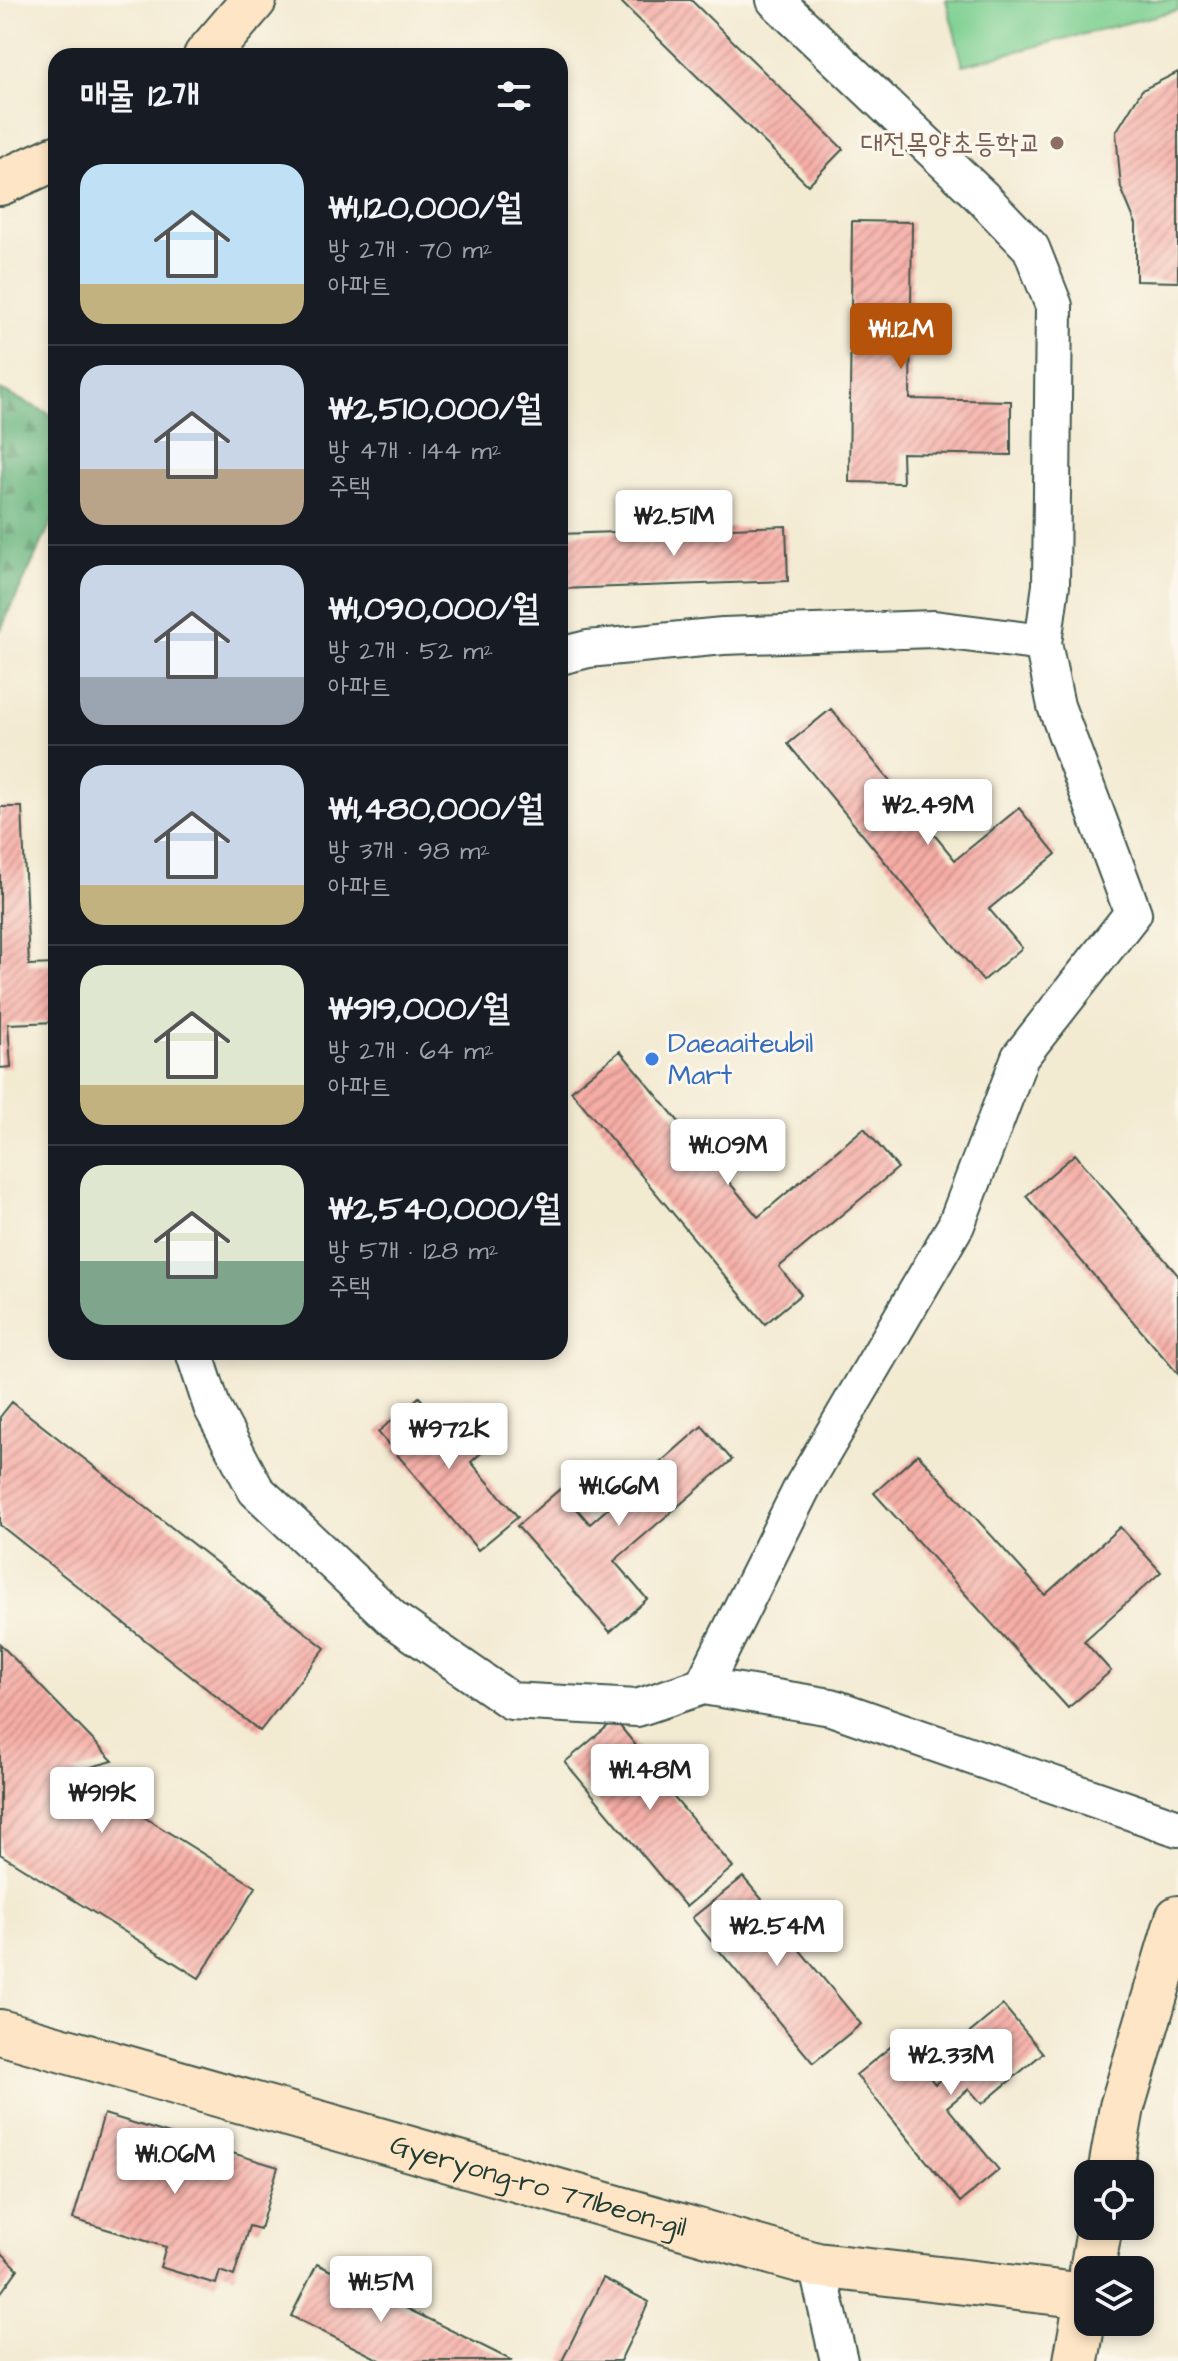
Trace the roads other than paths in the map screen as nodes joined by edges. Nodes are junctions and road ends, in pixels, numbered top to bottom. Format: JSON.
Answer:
{"nodes":[{"id":1,"x":254,"y":0,"type":"edge"},
{"id":2,"x":775,"y":0,"type":"edge"},
{"id":3,"x":213,"y":48,"type":"edge"},
{"id":4,"x":48,"y":162,"type":"edge"},
{"id":5,"x":0,"y":183,"type":"edge"},
{"id":6,"x":1043,"y":643,"type":"junction"},
{"id":7,"x":568,"y":654,"type":"edge"},
{"id":8,"x":197,"y":1360,"type":"edge"},
{"id":9,"x":703,"y":1686,"type":"junction"},
{"id":10,"x":1178,"y":1828,"type":"edge"},
{"id":11,"x":1178,"y":1918,"type":"edge"},
{"id":12,"x":0,"y":2032,"type":"edge"},
{"id":13,"x":1113,"y":2160,"type":"edge"},
{"id":14,"x":817,"y":2265,"type":"junction"},
{"id":15,"x":1074,"y":2293,"type":"edge"},
{"id":16,"x":1080,"y":2336,"type":"edge"},
{"id":17,"x":839,"y":2361,"type":"edge"},
{"id":18,"x":1076,"y":2361,"type":"edge"}],
"edges":[{"from":1,"to":3,"type":"street"},
{"from":2,"to":6,"type":"street"},
{"from":4,"to":5,"type":"street"},
{"from":6,"to":7,"type":"street"},
{"from":6,"to":9,"type":"street"},
{"from":8,"to":9,"type":"street"},
{"from":9,"to":10,"type":"street"},
{"from":11,"to":13,"type":"street"},
{"from":12,"to":14,"type":"street","name":"Gyeryong-ro 771beon-gil"},
{"from":14,"to":15,"type":"street","name":"Gyeryong-ro 771beon-gil"},
{"from":14,"to":17,"type":"street"},
{"from":16,"to":18,"type":"street"}]}
